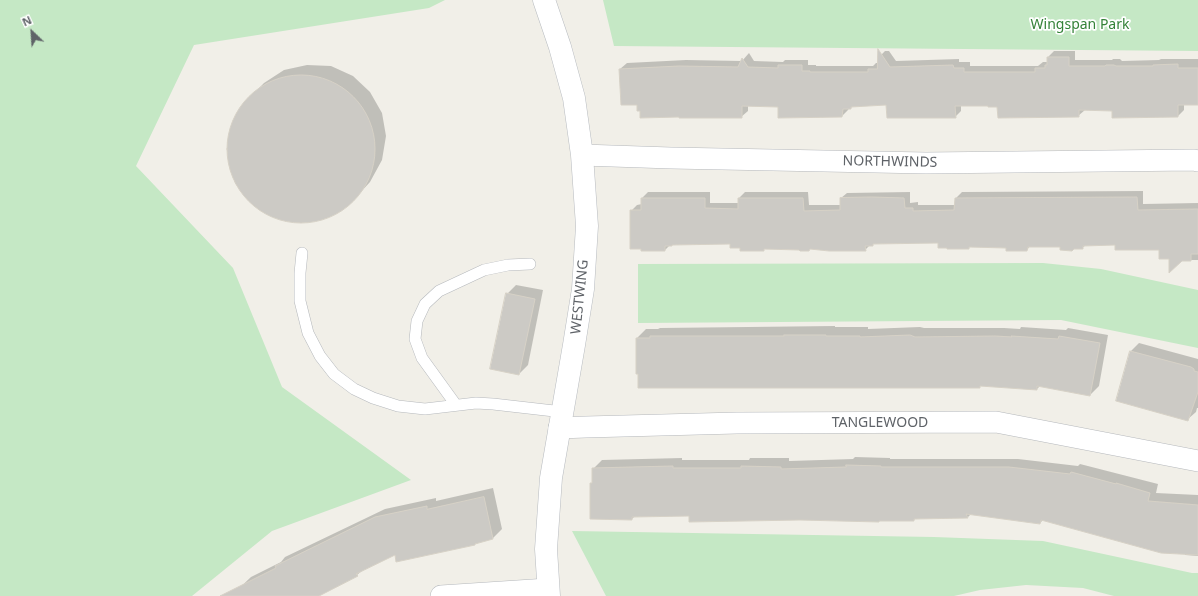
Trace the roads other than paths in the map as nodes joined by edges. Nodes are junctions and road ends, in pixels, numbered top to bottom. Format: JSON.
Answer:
{"nodes":[{"id":1,"x":544,"y":0,"type":"edge"},
{"id":2,"x":582,"y":155,"type":"junction"},
{"id":3,"x":1198,"y":161,"type":"edge"},
{"id":4,"x":302,"y":254,"type":"dead end"},
{"id":5,"x":530,"y":264,"type":"dead end"},
{"id":6,"x":456,"y":405,"type":"junction"},
{"id":7,"x":561,"y":420,"type":"junction"},
{"id":8,"x":1198,"y":461,"type":"edge"},
{"id":9,"x":549,"y":592,"type":"edge"},
{"id":10,"x":441,"y":596,"type":"edge"}],
"edges":[{"from":1,"to":2,"type":"street","name":"WESTWING"},
{"from":2,"to":3,"type":"street","name":"NORTHWINDS"},
{"from":2,"to":7,"type":"street","name":"WESTWING"},
{"from":4,"to":6,"type":"lane"},
{"from":5,"to":6,"type":"lane"},
{"from":6,"to":7,"type":"lane"},
{"from":7,"to":8,"type":"street","name":"TANGLEWOOD"},
{"from":7,"to":9,"type":"street","name":"WESTWING"},
{"from":9,"to":10,"type":"street"}]}
